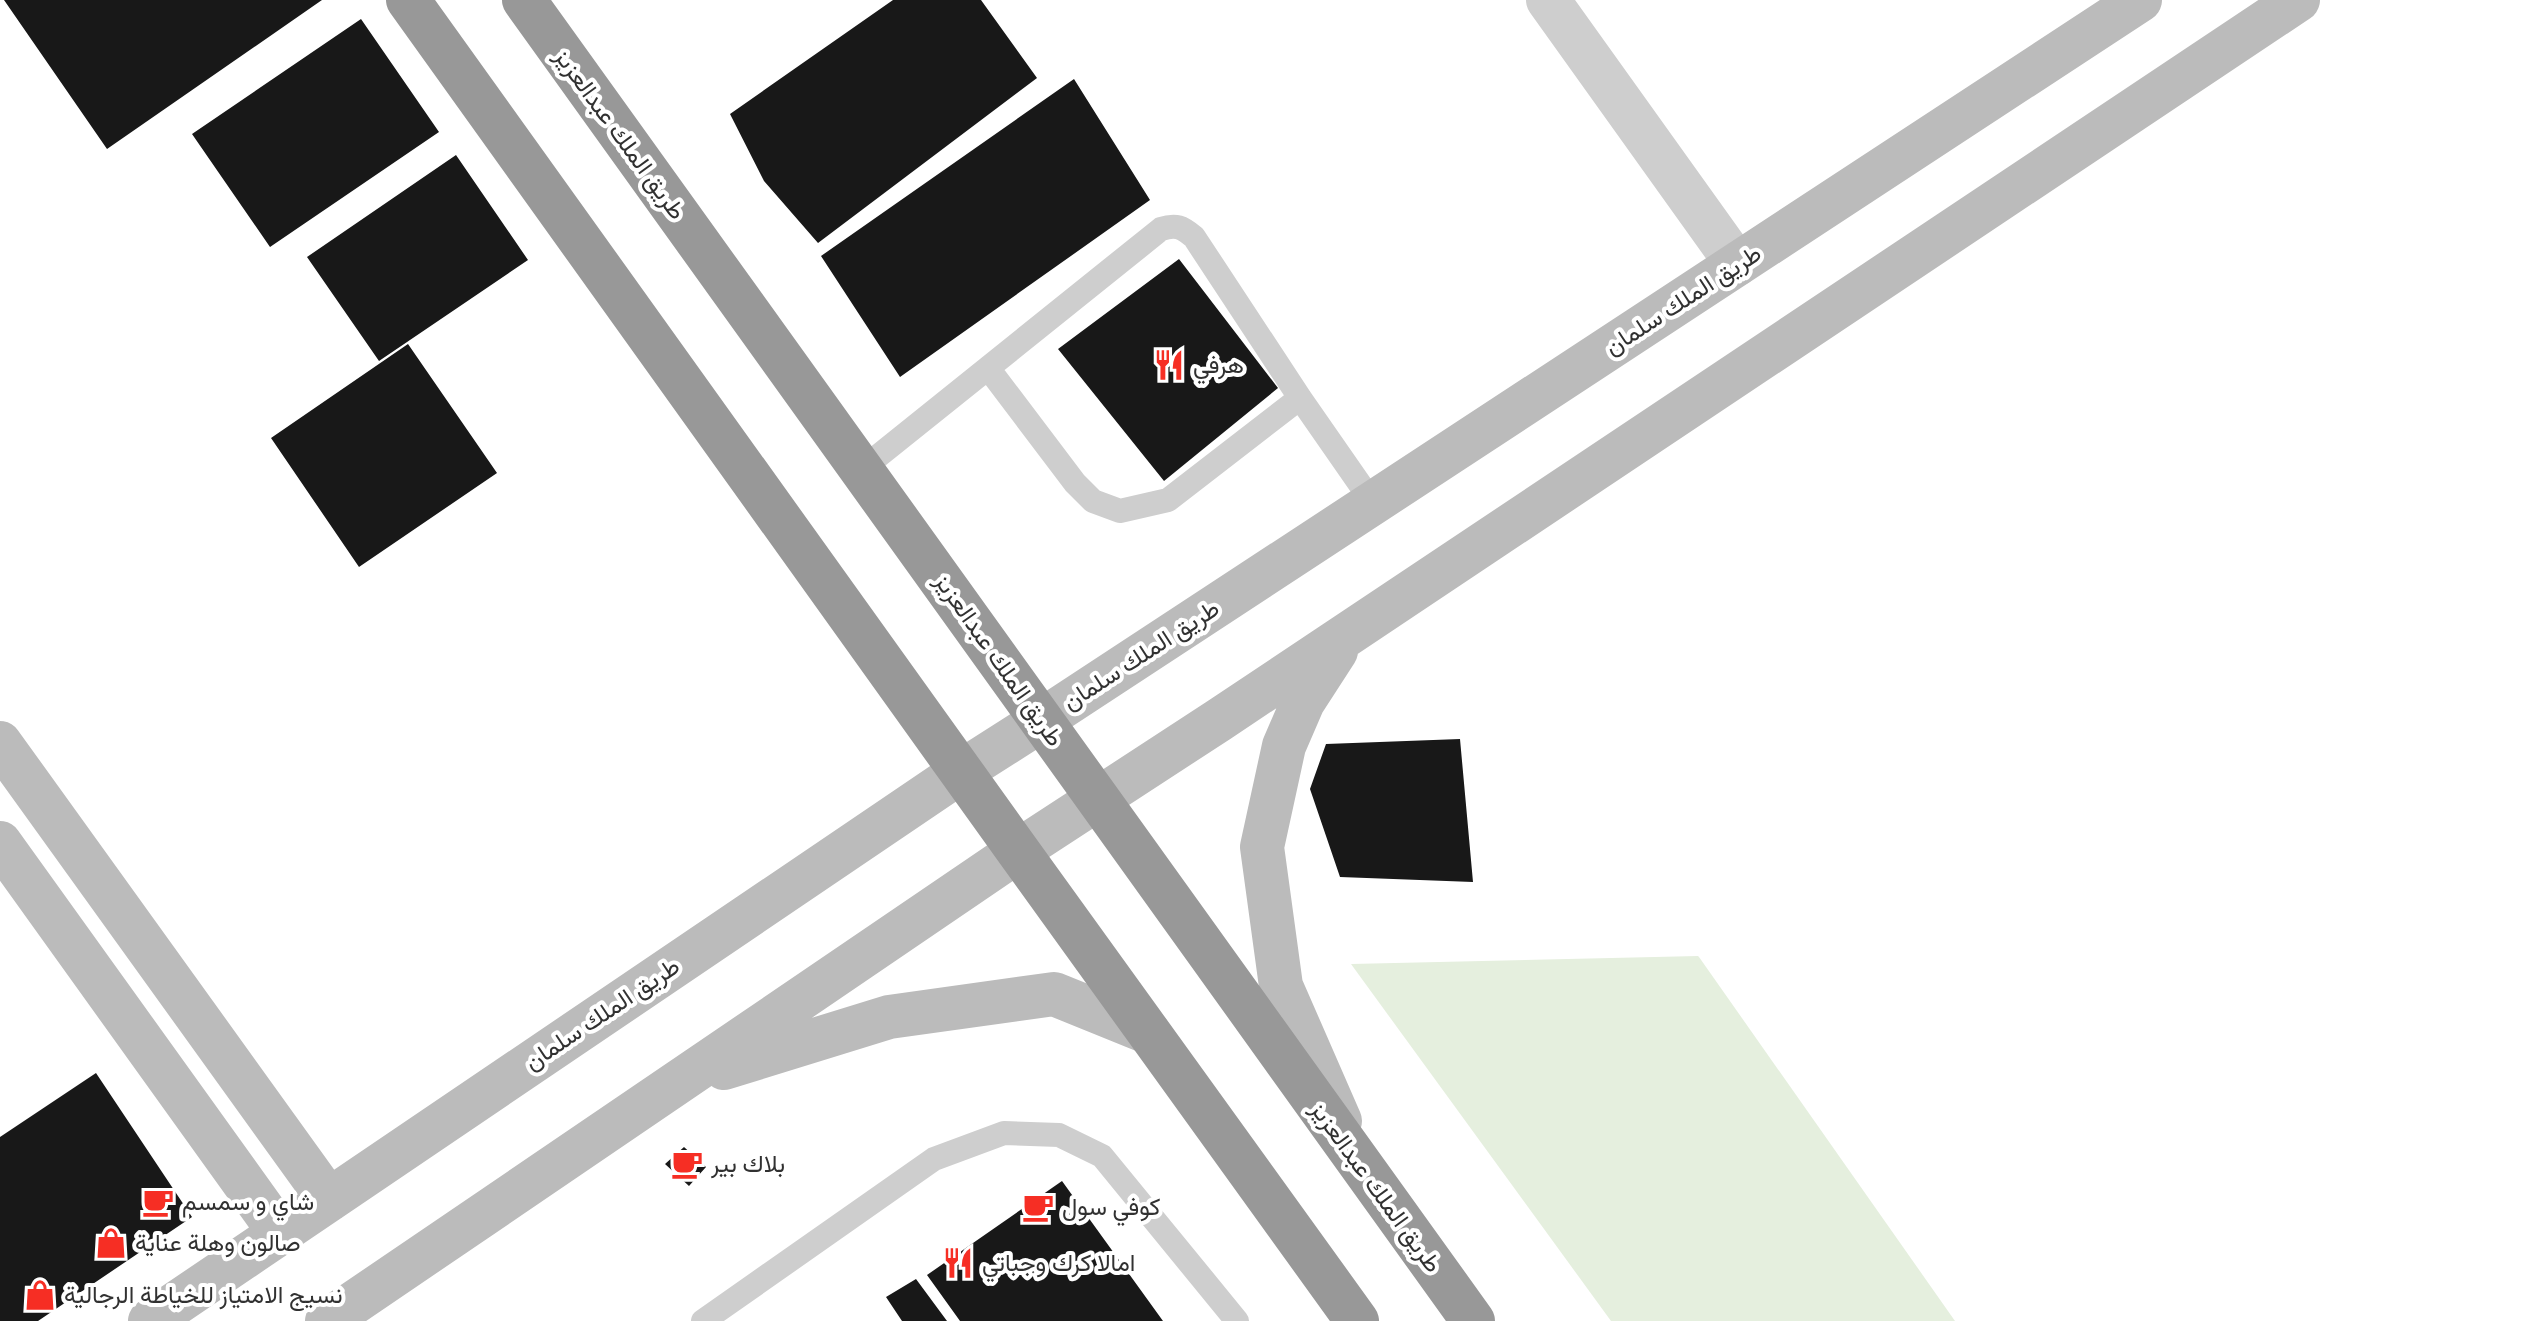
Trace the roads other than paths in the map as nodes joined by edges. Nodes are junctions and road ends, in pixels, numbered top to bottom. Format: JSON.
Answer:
{"nodes":[{"id":1,"x":408,"y":0,"type":"edge"},
{"id":2,"x":524,"y":0,"type":"edge"},
{"id":3,"x":1548,"y":0,"type":"edge"},
{"id":4,"x":2140,"y":0,"type":"edge"},
{"id":5,"x":2298,"y":0,"type":"edge"},
{"id":6,"x":1737,"y":264,"type":"junction"},
{"id":7,"x":988,"y":368,"type":"junction"},
{"id":8,"x":1300,"y":398,"type":"junction"},
{"id":9,"x":862,"y":469,"type":"junction"},
{"id":10,"x":1373,"y":503,"type":"junction"},
{"id":11,"x":1347,"y":635,"type":"junction"},
{"id":12,"x":1042,"y":720,"type":"junction"},
{"id":13,"x":0,"y":743,"type":"edge"},
{"id":14,"x":962,"y":771,"type":"junction"},
{"id":15,"x":1097,"y":801,"type":"junction"},
{"id":16,"x":0,"y":843,"type":"edge"},
{"id":17,"x":1018,"y":851,"type":"junction"},
{"id":18,"x":1148,"y":1032,"type":"junction"},
{"id":19,"x":680,"y":1082,"type":"junction"},
{"id":20,"x":1359,"y":1164,"type":"junction"},
{"id":21,"x":329,"y":1200,"type":"junction"},
{"id":22,"x":280,"y":1233,"type":"junction"},
{"id":23,"x":347,"y":1316,"type":"edge"},
{"id":24,"x":150,"y":1321,"type":"edge"},
{"id":25,"x":703,"y":1321,"type":"edge"},
{"id":26,"x":1237,"y":1321,"type":"edge"},
{"id":27,"x":1357,"y":1321,"type":"edge"},
{"id":28,"x":1473,"y":1321,"type":"edge"}],
"edges":[{"from":1,"to":14,"type":"highway"},
{"from":2,"to":9,"type":"highway","name":"طريق الملك عبدالعزيز"},
{"from":3,"to":6,"type":"street"},
{"from":4,"to":6,"type":"main road","name":"طريق الملك سلمان"},
{"from":5,"to":11,"type":"main road"},
{"from":6,"to":10,"type":"main road","name":"طريق الملك سلمان"},
{"from":7,"to":8,"type":"lane"},
{"from":7,"to":8,"type":"lane"},
{"from":7,"to":9,"type":"lane"},
{"from":8,"to":10,"type":"lane"},
{"from":9,"to":12,"type":"highway","name":"طريق الملك عبدالعزيز"},
{"from":10,"to":12,"type":"main road","name":"طريق الملك سلمان"},
{"from":11,"to":15,"type":"main road"},
{"from":11,"to":20,"type":"main road"},
{"from":12,"to":14,"type":"main road","name":"طريق الملك سلمان"},
{"from":12,"to":15,"type":"highway","name":"طريق الملك عبدالعزيز"},
{"from":13,"to":21,"type":"main road"},
{"from":14,"to":17,"type":"highway"},
{"from":14,"to":21,"type":"main road","name":"طريق الملك سلمان"},
{"from":15,"to":17,"type":"main road"},
{"from":15,"to":20,"type":"highway","name":"طريق الملك عبدالعزيز"},
{"from":16,"to":22,"type":"main road"},
{"from":17,"to":18,"type":"highway"},
{"from":17,"to":19,"type":"main road"},
{"from":18,"to":19,"type":"main road"},
{"from":18,"to":27,"type":"highway"},
{"from":19,"to":23,"type":"main road"},
{"from":20,"to":28,"type":"highway","name":"طريق الملك عبدالعزيز"},
{"from":21,"to":22,"type":"main road","name":"طريق الملك سلمان"},
{"from":22,"to":24,"type":"main road","name":"طريق الملك سلمان"},
{"from":25,"to":26,"type":"lane"}]}
